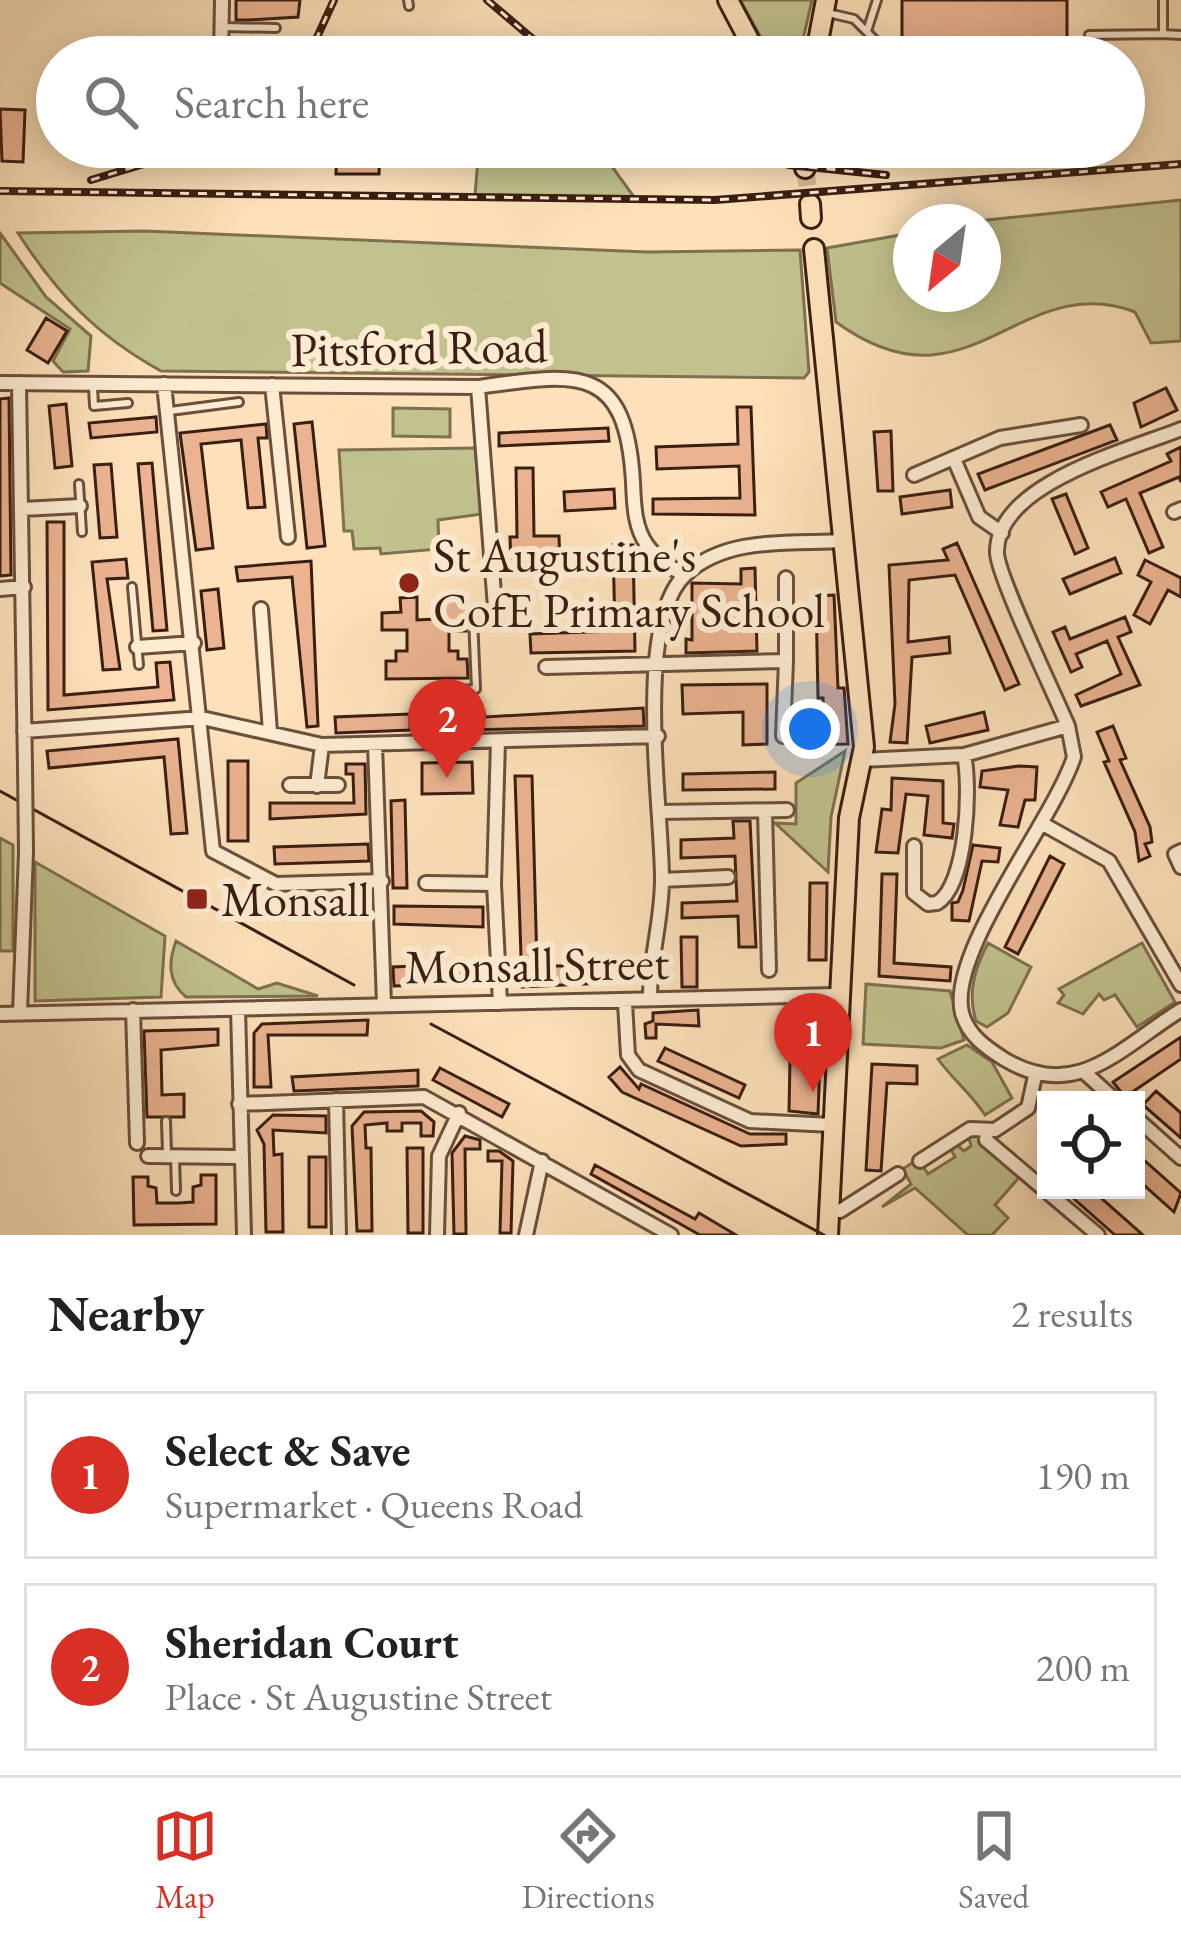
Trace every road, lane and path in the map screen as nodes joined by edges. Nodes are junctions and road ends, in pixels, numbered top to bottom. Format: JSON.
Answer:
{"nodes":[{"id":1,"x":222,"y":0,"type":"edge"},
{"id":2,"x":728,"y":0,"type":"edge"},
{"id":3,"x":877,"y":0,"type":"edge"},
{"id":4,"x":1163,"y":0,"type":"edge"},
{"id":5,"x":825,"y":6,"type":"edge"},
{"id":6,"x":222,"y":27,"type":"junction"},
{"id":7,"x":276,"y":28,"type":"dead end"},
{"id":8,"x":867,"y":31,"type":"junction"},
{"id":9,"x":1163,"y":34,"type":"junction"},
{"id":10,"x":1181,"y":34,"type":"edge"},
{"id":11,"x":1089,"y":35,"type":"dead end"},
{"id":12,"x":222,"y":36,"type":"edge"},
{"id":13,"x":747,"y":36,"type":"edge"},
{"id":14,"x":819,"y":36,"type":"edge"},
{"id":15,"x":872,"y":36,"type":"edge"},
{"id":16,"x":814,"y":249,"type":"dead end"},
{"id":17,"x":0,"y":383,"type":"edge"},
{"id":18,"x":20,"y":383,"type":"junction"},
{"id":19,"x":92,"y":384,"type":"junction"},
{"id":20,"x":164,"y":384,"type":"junction"},
{"id":21,"x":272,"y":385,"type":"junction"},
{"id":22,"x":478,"y":387,"type":"junction"},
{"id":23,"x":239,"y":402,"type":"dead end"},
{"id":24,"x":128,"y":404,"type":"dead end"},
{"id":25,"x":166,"y":411,"type":"junction"},
{"id":26,"x":1081,"y":425,"type":"dead end"},
{"id":27,"x":1181,"y":429,"type":"edge"},
{"id":28,"x":953,"y":459,"type":"junction"},
{"id":29,"x":914,"y":475,"type":"dead end"},
{"id":30,"x":79,"y":484,"type":"dead end"},
{"id":31,"x":80,"y":506,"type":"junction"},
{"id":32,"x":22,"y":509,"type":"junction"},
{"id":33,"x":82,"y":532,"type":"dead end"},
{"id":34,"x":1002,"y":533,"type":"junction"},
{"id":35,"x":288,"y":537,"type":"dead end"},
{"id":36,"x":844,"y":542,"type":"junction"},
{"id":37,"x":683,"y":575,"type":"junction"},
{"id":38,"x":786,"y":578,"type":"dead end"},
{"id":39,"x":24,"y":587,"type":"junction"},
{"id":40,"x":132,"y":587,"type":"dead end"},
{"id":41,"x":0,"y":590,"type":"edge"},
{"id":42,"x":495,"y":607,"type":"dead end"},
{"id":43,"x":261,"y":609,"type":"dead end"},
{"id":44,"x":473,"y":617,"type":"dead end"},
{"id":45,"x":194,"y":643,"type":"junction"},
{"id":46,"x":137,"y":647,"type":"junction"},
{"id":47,"x":786,"y":662,"type":"junction"},
{"id":48,"x":654,"y":664,"type":"junction"},
{"id":49,"x":139,"y":665,"type":"dead end"},
{"id":50,"x":546,"y":667,"type":"dead end"},
{"id":51,"x":202,"y":718,"type":"junction"},
{"id":52,"x":1068,"y":727,"type":"junction"},
{"id":53,"x":25,"y":731,"type":"junction"},
{"id":54,"x":270,"y":732,"type":"junction"},
{"id":55,"x":658,"y":736,"type":"junction"},
{"id":56,"x":783,"y":736,"type":"dead end"},
{"id":57,"x":498,"y":741,"type":"junction"},
{"id":58,"x":440,"y":743,"type":"junction"},
{"id":59,"x":375,"y":744,"type":"junction"},
{"id":60,"x":322,"y":745,"type":"junction"},
{"id":61,"x":964,"y":755,"type":"junction"},
{"id":62,"x":862,"y":760,"type":"junction"},
{"id":63,"x":290,"y":785,"type":"dead end"},
{"id":64,"x":316,"y":785,"type":"junction"},
{"id":65,"x":338,"y":785,"type":"dead end"},
{"id":66,"x":788,"y":809,"type":"dead end"},
{"id":67,"x":765,"y":811,"type":"junction"},
{"id":68,"x":660,"y":812,"type":"junction"},
{"id":69,"x":1043,"y":824,"type":"junction"},
{"id":70,"x":914,"y":846,"type":"dead end"},
{"id":71,"x":1181,"y":851,"type":"edge"},
{"id":72,"x":1181,"y":867,"type":"edge"},
{"id":73,"x":728,"y":877,"type":"dead end"},
{"id":74,"x":662,"y":880,"type":"junction"},
{"id":75,"x":382,"y":881,"type":"junction"},
{"id":76,"x":426,"y":883,"type":"dead end"},
{"id":77,"x":494,"y":884,"type":"junction"},
{"id":78,"x":770,"y":970,"type":"dead end"},
{"id":79,"x":1181,"y":985,"type":"edge"},
{"id":80,"x":836,"y":995,"type":"junction"},
{"id":81,"x":650,"y":997,"type":"junction"},
{"id":82,"x":500,"y":1003,"type":"junction"},
{"id":83,"x":626,"y":1003,"type":"junction"},
{"id":84,"x":384,"y":1004,"type":"junction"},
{"id":85,"x":238,"y":1009,"type":"junction"},
{"id":86,"x":133,"y":1010,"type":"junction"},
{"id":87,"x":1181,"y":1010,"type":"edge"},
{"id":88,"x":20,"y":1012,"type":"junction"},
{"id":89,"x":0,"y":1014,"type":"edge"},
{"id":90,"x":1083,"y":1071,"type":"junction"},
{"id":91,"x":1036,"y":1076,"type":"junction"},
{"id":92,"x":1105,"y":1091,"type":"edge"},
{"id":93,"x":336,"y":1100,"type":"junction"},
{"id":94,"x":239,"y":1104,"type":"junction"},
{"id":95,"x":458,"y":1113,"type":"junction"},
{"id":96,"x":166,"y":1121,"type":"dead end"},
{"id":97,"x":832,"y":1125,"type":"junction"},
{"id":98,"x":1145,"y":1126,"type":"edge"},
{"id":99,"x":987,"y":1132,"type":"junction"},
{"id":100,"x":137,"y":1143,"type":"dead end"},
{"id":101,"x":148,"y":1156,"type":"dead end"},
{"id":102,"x":171,"y":1156,"type":"junction"},
{"id":103,"x":240,"y":1157,"type":"junction"},
{"id":104,"x":1181,"y":1158,"type":"edge"},
{"id":105,"x":542,"y":1161,"type":"junction"},
{"id":106,"x":920,"y":1161,"type":"dead end"},
{"id":107,"x":898,"y":1174,"type":"dead end"},
{"id":108,"x":176,"y":1191,"type":"dead end"},
{"id":109,"x":828,"y":1222,"type":"edge"},
{"id":110,"x":244,"y":1235,"type":"edge"},
{"id":111,"x":339,"y":1235,"type":"edge"},
{"id":112,"x":437,"y":1235,"type":"edge"},
{"id":113,"x":526,"y":1235,"type":"edge"},
{"id":114,"x":671,"y":1235,"type":"edge"},
{"id":115,"x":1098,"y":1235,"type":"edge"}],
"edges":[{"from":1,"to":6,"type":"street"},
{"from":2,"to":13,"type":"highway"},
{"from":3,"to":8,"type":"lane"},
{"from":4,"to":9,"type":"lane"},
{"from":5,"to":8,"type":"lane"},
{"from":5,"to":14,"type":"highway"},
{"from":6,"to":7,"type":"lane"},
{"from":6,"to":12,"type":"street"},
{"from":8,"to":15,"type":"lane"},
{"from":9,"to":10,"type":"lane"},
{"from":9,"to":11,"type":"lane"},
{"from":16,"to":36,"type":"highway"},
{"from":17,"to":18,"type":"street","name":"Pitsford Road"},
{"from":18,"to":19,"type":"street","name":"Pitsford Road"},
{"from":18,"to":32,"type":"street"},
{"from":19,"to":20,"type":"street","name":"Pitsford Road"},
{"from":19,"to":24,"type":"lane"},
{"from":20,"to":21,"type":"street","name":"Pitsford Road"},
{"from":20,"to":25,"type":"street"},
{"from":21,"to":22,"type":"street","name":"Pitsford Road"},
{"from":21,"to":35,"type":"street"},
{"from":22,"to":37,"type":"street","name":"Pitsford Road"},
{"from":22,"to":42,"type":"street"},
{"from":23,"to":25,"type":"lane"},
{"from":25,"to":45,"type":"street"},
{"from":26,"to":28,"type":"street"},
{"from":27,"to":34,"type":"street"},
{"from":28,"to":29,"type":"street"},
{"from":28,"to":34,"type":"street"},
{"from":30,"to":31,"type":"lane"},
{"from":31,"to":32,"type":"street"},
{"from":31,"to":33,"type":"lane"},
{"from":32,"to":39,"type":"street"},
{"from":34,"to":52,"type":"street"},
{"from":36,"to":37,"type":"street"},
{"from":36,"to":62,"type":"highway"},
{"from":37,"to":48,"type":"street"},
{"from":38,"to":47,"type":"street"},
{"from":39,"to":41,"type":"street"},
{"from":39,"to":53,"type":"street"},
{"from":40,"to":46,"type":"lane"},
{"from":43,"to":54,"type":"street"},
{"from":44,"to":58,"type":"lane"},
{"from":45,"to":46,"type":"street"},
{"from":45,"to":51,"type":"street"},
{"from":46,"to":49,"type":"lane"},
{"from":47,"to":48,"type":"street"},
{"from":47,"to":56,"type":"street"},
{"from":48,"to":50,"type":"street"},
{"from":48,"to":55,"type":"street"},
{"from":51,"to":53,"type":"street"},
{"from":51,"to":54,"type":"street"},
{"from":51,"to":75,"type":"street"},
{"from":52,"to":61,"type":"street"},
{"from":52,"to":69,"type":"street"},
{"from":53,"to":88,"type":"street","bridge":true},
{"from":54,"to":60,"type":"street"},
{"from":55,"to":57,"type":"street"},
{"from":55,"to":68,"type":"street"},
{"from":57,"to":58,"type":"street"},
{"from":57,"to":77,"type":"street"},
{"from":58,"to":59,"type":"street"},
{"from":59,"to":60,"type":"street"},
{"from":59,"to":75,"type":"street"},
{"from":60,"to":64,"type":"street"},
{"from":61,"to":62,"type":"street"},
{"from":61,"to":70,"type":"street"},
{"from":62,"to":80,"type":"highway"},
{"from":63,"to":64,"type":"street"},
{"from":64,"to":65,"type":"street"},
{"from":66,"to":67,"type":"street"},
{"from":67,"to":68,"type":"street"},
{"from":67,"to":78,"type":"street"},
{"from":68,"to":74,"type":"street"},
{"from":69,"to":79,"type":"street"},
{"from":69,"to":91,"type":"street"},
{"from":71,"to":72,"type":"street"},
{"from":73,"to":74,"type":"street"},
{"from":74,"to":81,"type":"street"},
{"from":75,"to":84,"type":"street"},
{"from":76,"to":77,"type":"street"},
{"from":77,"to":82,"type":"street"},
{"from":80,"to":81,"type":"street","name":"Monsall Street"},
{"from":80,"to":97,"type":"highway"},
{"from":81,"to":83,"type":"street","name":"Monsall Street"},
{"from":82,"to":83,"type":"street","name":"Monsall Street"},
{"from":82,"to":84,"type":"street","name":"Monsall Street"},
{"from":83,"to":97,"type":"street"},
{"from":84,"to":85,"type":"street","name":"Monsall Street"},
{"from":85,"to":86,"type":"street","name":"Monsall Street"},
{"from":85,"to":94,"type":"street"},
{"from":86,"to":88,"type":"street","name":"Monsall Street"},
{"from":86,"to":100,"type":"street"},
{"from":87,"to":90,"type":"street"},
{"from":88,"to":89,"type":"street","name":"Monsall Street"},
{"from":90,"to":91,"type":"street"},
{"from":90,"to":92,"type":"street"},
{"from":91,"to":99,"type":"street"},
{"from":93,"to":94,"type":"street"},
{"from":93,"to":95,"type":"street"},
{"from":93,"to":111,"type":"street"},
{"from":94,"to":103,"type":"street"},
{"from":95,"to":105,"type":"street"},
{"from":95,"to":112,"type":"street"},
{"from":96,"to":102,"type":"lane"},
{"from":97,"to":109,"type":"highway"},
{"from":98,"to":104,"type":"street"},
{"from":99,"to":106,"type":"street"},
{"from":99,"to":115,"type":"street"},
{"from":101,"to":102,"type":"street"},
{"from":102,"to":103,"type":"street"},
{"from":102,"to":108,"type":"lane"},
{"from":103,"to":110,"type":"street"},
{"from":105,"to":113,"type":"street"},
{"from":105,"to":114,"type":"street"},
{"from":107,"to":109,"type":"street"}]}
